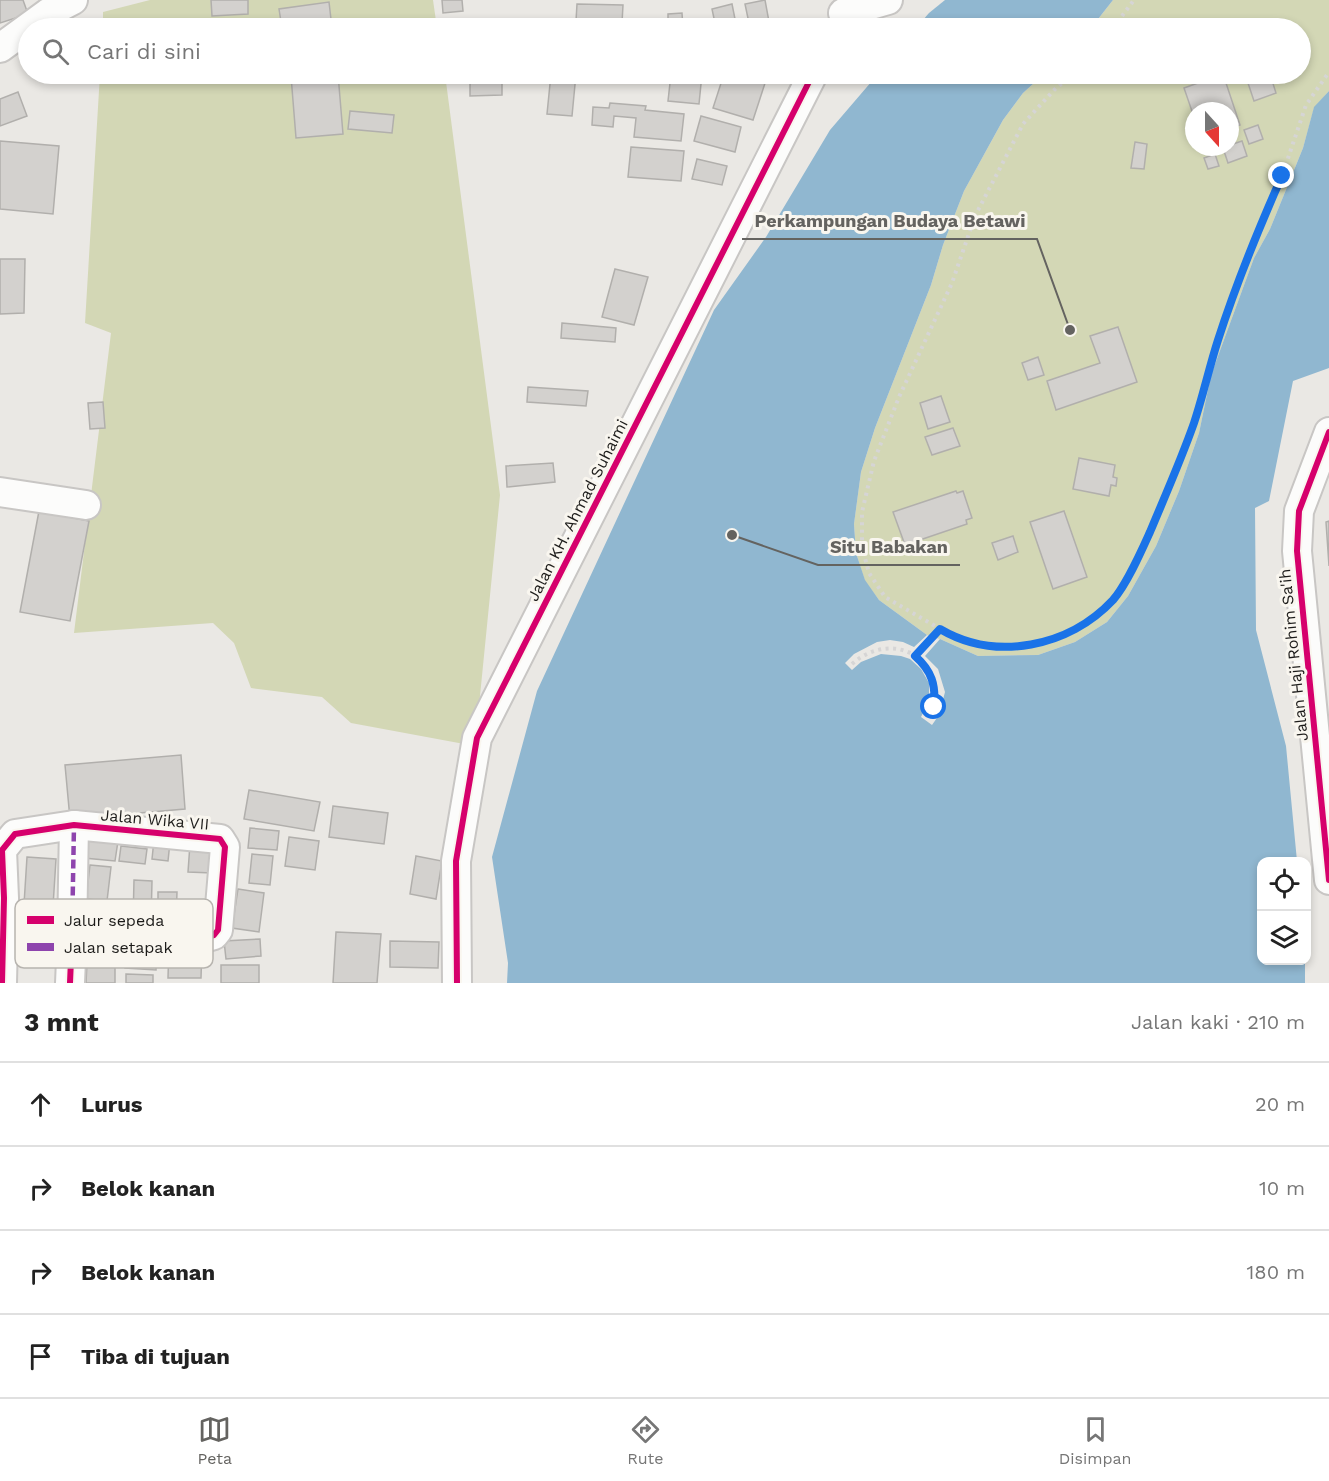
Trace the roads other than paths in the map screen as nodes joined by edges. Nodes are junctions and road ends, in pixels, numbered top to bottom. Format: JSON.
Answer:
{"nodes":[{"id":1,"x":73,"y":0,"type":"edge"},
{"id":2,"x":888,"y":0,"type":"edge"},
{"id":3,"x":841,"y":14,"type":"edge"},
{"id":4,"x":41,"y":18,"type":"edge"},
{"id":5,"x":18,"y":35,"type":"edge"},
{"id":6,"x":0,"y":48,"type":"edge"},
{"id":7,"x":808,"y":84,"type":"edge"},
{"id":8,"x":1329,"y":432,"type":"edge"},
{"id":9,"x":0,"y":492,"type":"edge"},
{"id":10,"x":86,"y":505,"type":"dead end"},
{"id":11,"x":74,"y":825,"type":"junction"},
{"id":12,"x":1329,"y":880,"type":"edge"},
{"id":13,"x":2,"y":898,"type":"edge"},
{"id":14,"x":73,"y":899,"type":"edge"},
{"id":15,"x":213,"y":935,"type":"edge"},
{"id":16,"x":71,"y":968,"type":"edge"},
{"id":17,"x":2,"y":983,"type":"edge"},
{"id":18,"x":70,"y":983,"type":"edge"},
{"id":19,"x":457,"y":983,"type":"edge"}],
"edges":[{"from":1,"to":4,"type":"street"},
{"from":2,"to":3,"type":"street"},
{"from":5,"to":6,"type":"street"},
{"from":7,"to":19,"type":"street","name":"Jalan KH. Ahmad Suhaimi"},
{"from":8,"to":12,"type":"street","name":"Jalan Haji Rohim Sa'ih"},
{"from":9,"to":10,"type":"street"},
{"from":11,"to":13,"type":"street","name":"Jalan Wika VII"},
{"from":11,"to":14,"type":"street"},
{"from":11,"to":15,"type":"street","name":"Jalan Wika VII"},
{"from":13,"to":17,"type":"street"},
{"from":16,"to":18,"type":"street"}]}
